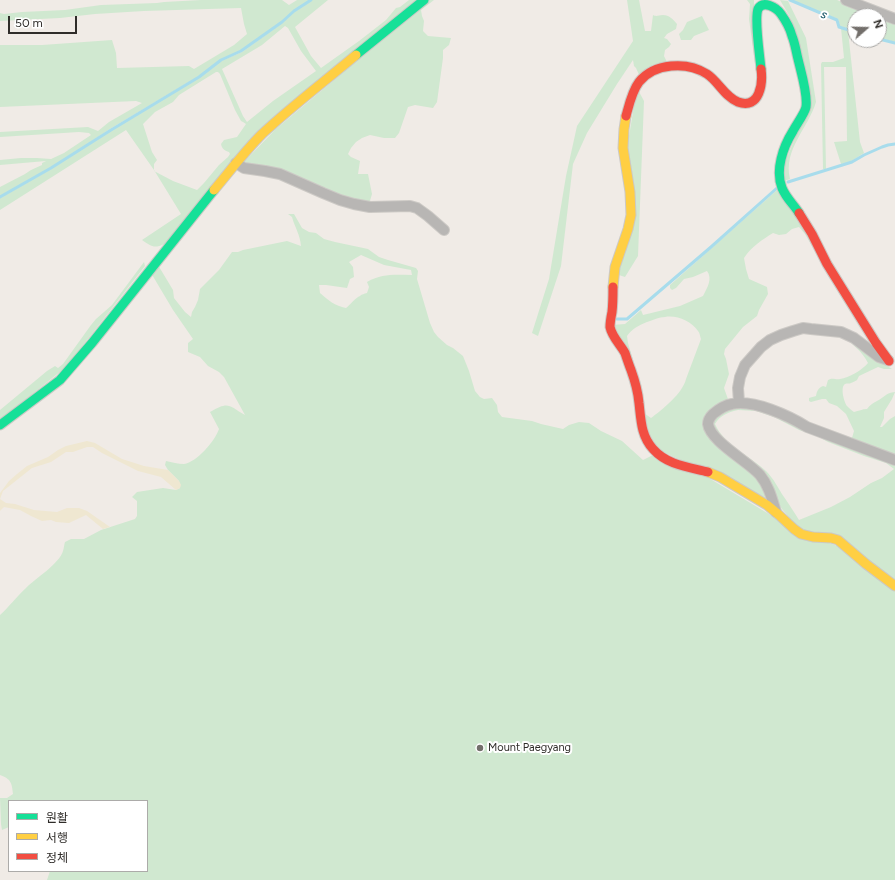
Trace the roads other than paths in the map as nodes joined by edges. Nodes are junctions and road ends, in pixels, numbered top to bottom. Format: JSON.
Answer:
{"nodes":[{"id":1,"x":424,"y":0,"type":"edge"},
{"id":2,"x":846,"y":0,"type":"edge"},
{"id":3,"x":895,"y":19,"type":"edge"},
{"id":4,"x":236,"y":163,"type":"junction"},
{"id":5,"x":444,"y":230,"type":"dead end"},
{"id":6,"x":892,"y":362,"type":"edge"},
{"id":7,"x":739,"y":402,"type":"junction"},
{"id":8,"x":0,"y":425,"type":"edge"},
{"id":9,"x":895,"y":460,"type":"edge"},
{"id":10,"x":776,"y":512,"type":"junction"},
{"id":11,"x":895,"y":586,"type":"edge"}],
"edges":[{"from":1,"to":4,"type":"street"},
{"from":2,"to":3,"type":"street"},
{"from":4,"to":5,"type":"street"},
{"from":4,"to":8,"type":"street"},
{"from":6,"to":7,"type":"street"},
{"from":6,"to":10,"type":"street"},
{"from":7,"to":9,"type":"street"},
{"from":7,"to":10,"type":"street"},
{"from":10,"to":11,"type":"street"}]}
